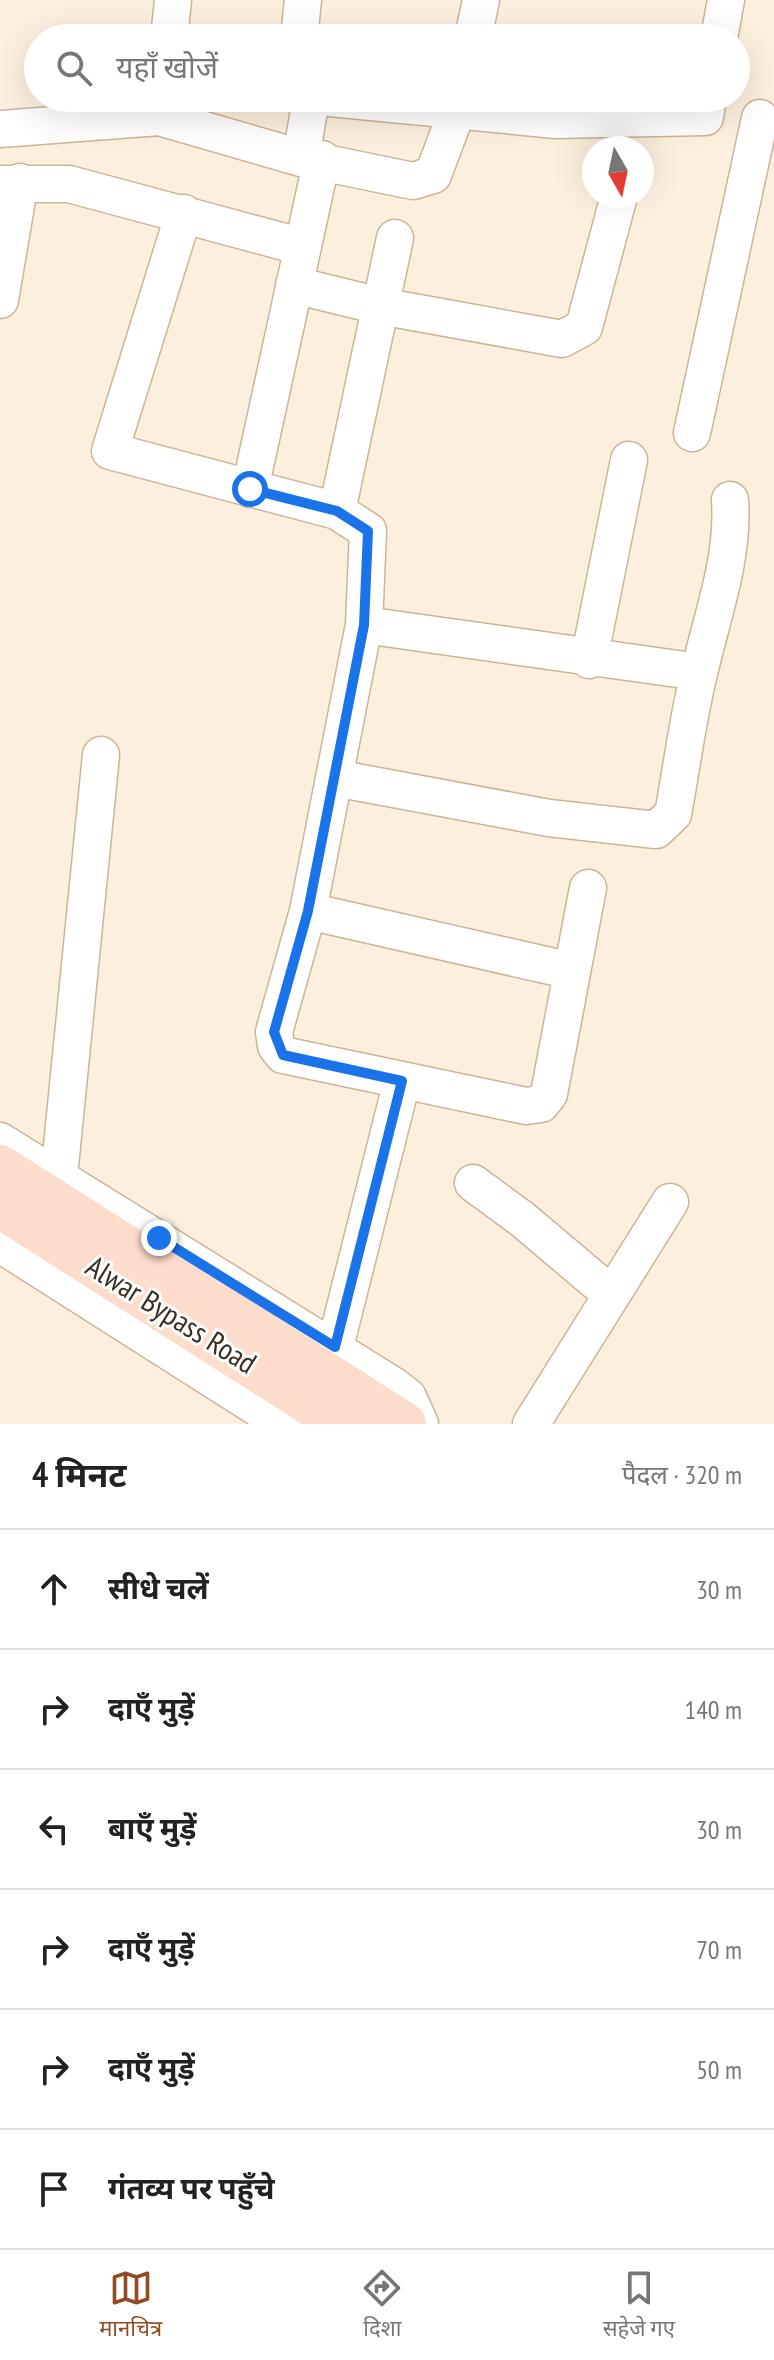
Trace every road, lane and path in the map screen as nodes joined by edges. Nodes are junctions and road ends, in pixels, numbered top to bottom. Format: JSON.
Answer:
{"nodes":[{"id":1,"x":173,"y":0,"type":"edge"},
{"id":2,"x":303,"y":0,"type":"edge"},
{"id":3,"x":481,"y":0,"type":"edge"},
{"id":4,"x":726,"y":0,"type":"edge"},
{"id":5,"x":170,"y":24,"type":"edge"},
{"id":6,"x":300,"y":24,"type":"edge"},
{"id":7,"x":476,"y":24,"type":"edge"},
{"id":8,"x":722,"y":24,"type":"edge"},
{"id":9,"x":130,"y":112,"type":"edge"},
{"id":10,"x":172,"y":112,"type":"edge"},
{"id":11,"x":311,"y":112,"type":"edge"},
{"id":12,"x":457,"y":112,"type":"edge"},
{"id":13,"x":508,"y":112,"type":"edge"},
{"id":14,"x":695,"y":112,"type":"edge"},
{"id":15,"x":730,"y":112,"type":"edge"},
{"id":16,"x":767,"y":118,"type":"edge"},
{"id":17,"x":0,"y":129,"type":"edge"},
{"id":18,"x":636,"y":134,"type":"edge"},
{"id":19,"x":312,"y":159,"type":"junction"},
{"id":20,"x":10,"y":183,"type":"edge"},
{"id":21,"x":616,"y":208,"type":"edge"},
{"id":22,"x":184,"y":213,"type":"junction"},
{"id":23,"x":395,"y":238,"type":"dead end"},
{"id":24,"x":303,"y":247,"type":"junction"},
{"id":25,"x":294,"y":285,"type":"junction"},
{"id":26,"x":0,"y":300,"type":"edge"},
{"id":27,"x":380,"y":306,"type":"junction"},
{"id":28,"x":692,"y":433,"type":"dead end"},
{"id":29,"x":629,"y":460,"type":"dead end"},
{"id":30,"x":250,"y":489,"type":"junction"},
{"id":31,"x":730,"y":500,"type":"dead end"},
{"id":32,"x":337,"y":511,"type":"junction"},
{"id":33,"x":364,"y":625,"type":"junction"},
{"id":34,"x":589,"y":660,"type":"junction"},
{"id":35,"x":699,"y":672,"type":"junction"},
{"id":36,"x":101,"y":755,"type":"dead end"},
{"id":37,"x":335,"y":778,"type":"junction"},
{"id":38,"x":588,"y":888,"type":"dead end"},
{"id":39,"x":308,"y":911,"type":"junction"},
{"id":40,"x":572,"y":971,"type":"junction"},
{"id":41,"x":402,"y":1081,"type":"junction"},
{"id":42,"x":0,"y":1141,"type":"edge"},
{"id":43,"x":61,"y":1159,"type":"junction"},
{"id":44,"x":0,"y":1167,"type":"edge"},
{"id":45,"x":473,"y":1183,"type":"dead end"},
{"id":46,"x":670,"y":1202,"type":"dead end"},
{"id":47,"x":0,"y":1206,"type":"edge"},
{"id":48,"x":0,"y":1244,"type":"edge"},
{"id":49,"x":612,"y":1295,"type":"junction"},
{"id":50,"x":338,"y":1335,"type":"junction"},
{"id":51,"x":337,"y":1420,"type":"edge"},
{"id":52,"x":283,"y":1424,"type":"edge"},
{"id":53,"x":404,"y":1424,"type":"edge"},
{"id":54,"x":420,"y":1424,"type":"edge"},
{"id":55,"x":531,"y":1424,"type":"edge"}],
"edges":[{"from":1,"to":5,"type":"street"},
{"from":2,"to":6,"type":"street"},
{"from":3,"to":7,"type":"street"},
{"from":4,"to":8,"type":"street"},
{"from":9,"to":17,"type":"street"},
{"from":10,"to":19,"type":"street"},
{"from":11,"to":19,"type":"street"},
{"from":12,"to":19,"type":"street"},
{"from":13,"to":18,"type":"street"},
{"from":14,"to":18,"type":"street"},
{"from":15,"to":16,"type":"street"},
{"from":16,"to":28,"type":"street"},
{"from":19,"to":24,"type":"street"},
{"from":20,"to":22,"type":"street"},
{"from":20,"to":26,"type":"street"},
{"from":21,"to":27,"type":"street"},
{"from":22,"to":24,"type":"street"},
{"from":22,"to":30,"type":"street"},
{"from":23,"to":27,"type":"street"},
{"from":24,"to":25,"type":"street"},
{"from":25,"to":27,"type":"street"},
{"from":25,"to":30,"type":"street"},
{"from":27,"to":32,"type":"street"},
{"from":29,"to":34,"type":"street"},
{"from":30,"to":32,"type":"street"},
{"from":31,"to":35,"type":"street"},
{"from":32,"to":33,"type":"street"},
{"from":33,"to":34,"type":"street"},
{"from":33,"to":37,"type":"street"},
{"from":34,"to":35,"type":"street"},
{"from":35,"to":37,"type":"street"},
{"from":36,"to":43,"type":"street"},
{"from":37,"to":39,"type":"street"},
{"from":38,"to":40,"type":"street"},
{"from":39,"to":40,"type":"street"},
{"from":39,"to":41,"type":"street"},
{"from":40,"to":41,"type":"street"},
{"from":41,"to":50,"type":"street"},
{"from":42,"to":43,"type":"street"},
{"from":43,"to":50,"type":"street"},
{"from":44,"to":53,"type":"main road","name":"Alwar Bypass Road"},
{"from":45,"to":49,"type":"street"},
{"from":46,"to":49,"type":"street"},
{"from":47,"to":51,"type":"main road","name":"Alwar Bypass Road"},
{"from":48,"to":52,"type":"street"},
{"from":49,"to":55,"type":"street"},
{"from":50,"to":54,"type":"street"}]}
